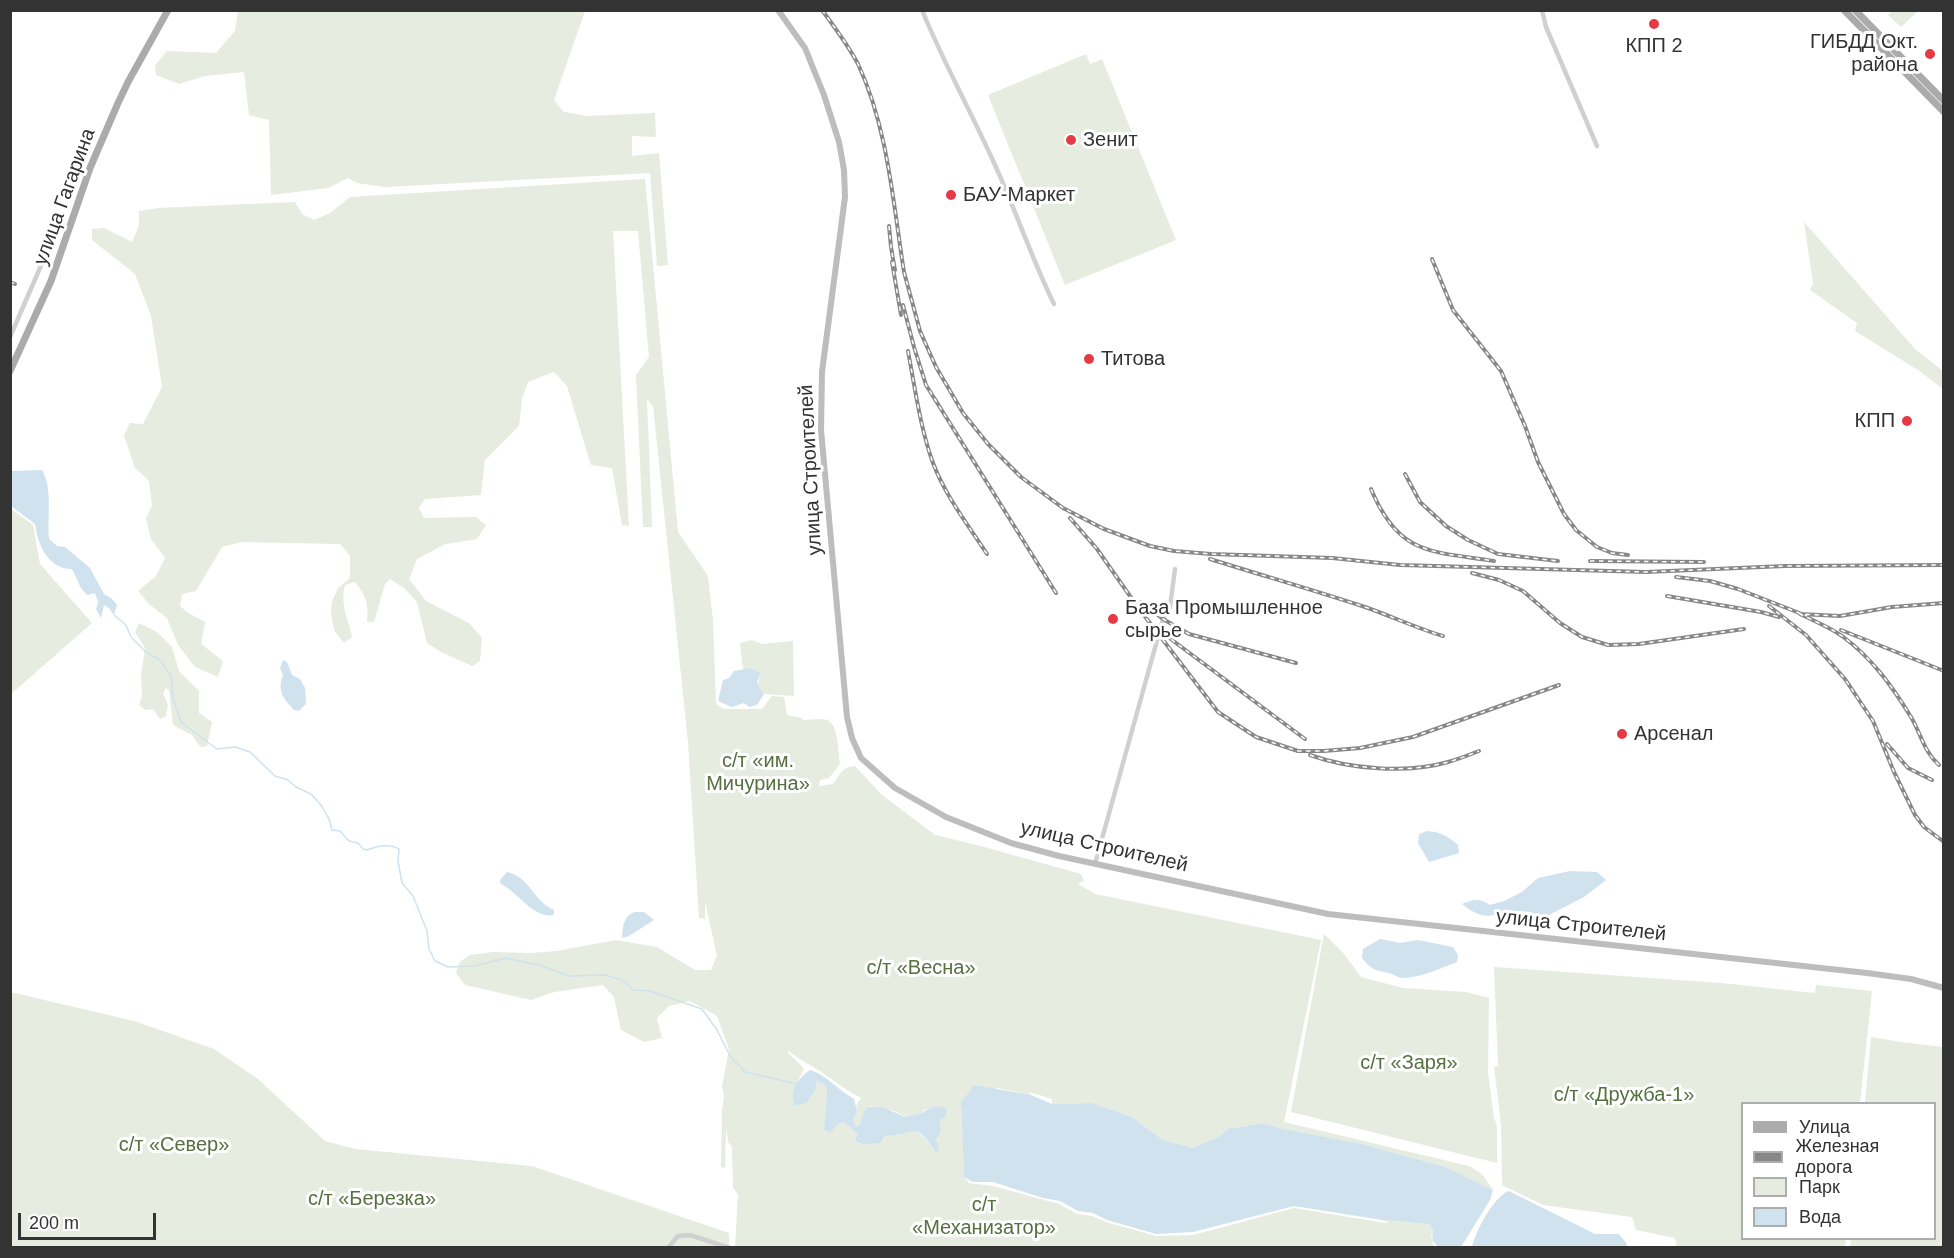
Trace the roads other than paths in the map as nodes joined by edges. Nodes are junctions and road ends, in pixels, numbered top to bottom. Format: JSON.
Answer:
{"nodes":[{"id":1,"x":162,"y":10,"type":"edge"},
{"id":2,"x":168,"y":10,"type":"edge"},
{"id":3,"x":778,"y":10,"type":"edge"},
{"id":4,"x":922,"y":10,"type":"edge"},
{"id":5,"x":1542,"y":10,"type":"edge"},
{"id":6,"x":1844,"y":10,"type":"edge"},
{"id":7,"x":1855,"y":10,"type":"edge"},
{"id":8,"x":154,"y":36,"type":"junction"},
{"id":9,"x":1944,"y":101,"type":"edge"},
{"id":10,"x":1944,"y":112,"type":"edge"},
{"id":11,"x":1597,"y":146,"type":"dead end"},
{"id":12,"x":53,"y":238,"type":"dead end"},
{"id":13,"x":1054,"y":304,"type":"dead end"},
{"id":14,"x":10,"y":337,"type":"edge"},
{"id":15,"x":10,"y":371,"type":"edge"},
{"id":16,"x":1175,"y":569,"type":"dead end"},
{"id":17,"x":1095,"y":864,"type":"junction"},
{"id":18,"x":1944,"y":988,"type":"edge"},
{"id":19,"x":668,"y":1248,"type":"edge"},
{"id":20,"x":730,"y":1248,"type":"edge"}],
"edges":[{"from":1,"to":8,"type":"main road"},
{"from":2,"to":8,"type":"main road"},
{"from":3,"to":17,"type":"main road","name":"улица Строителей"},
{"from":4,"to":13,"type":"street"},
{"from":5,"to":11,"type":"street"},
{"from":6,"to":10,"type":"main road"},
{"from":7,"to":9,"type":"main road"},
{"from":8,"to":15,"type":"main road","name":"улица Гагарина"},
{"from":12,"to":14,"type":"street"},
{"from":16,"to":17,"type":"street"},
{"from":17,"to":18,"type":"main road","name":"улица Строителей"},
{"from":19,"to":20,"type":"street"}]}
